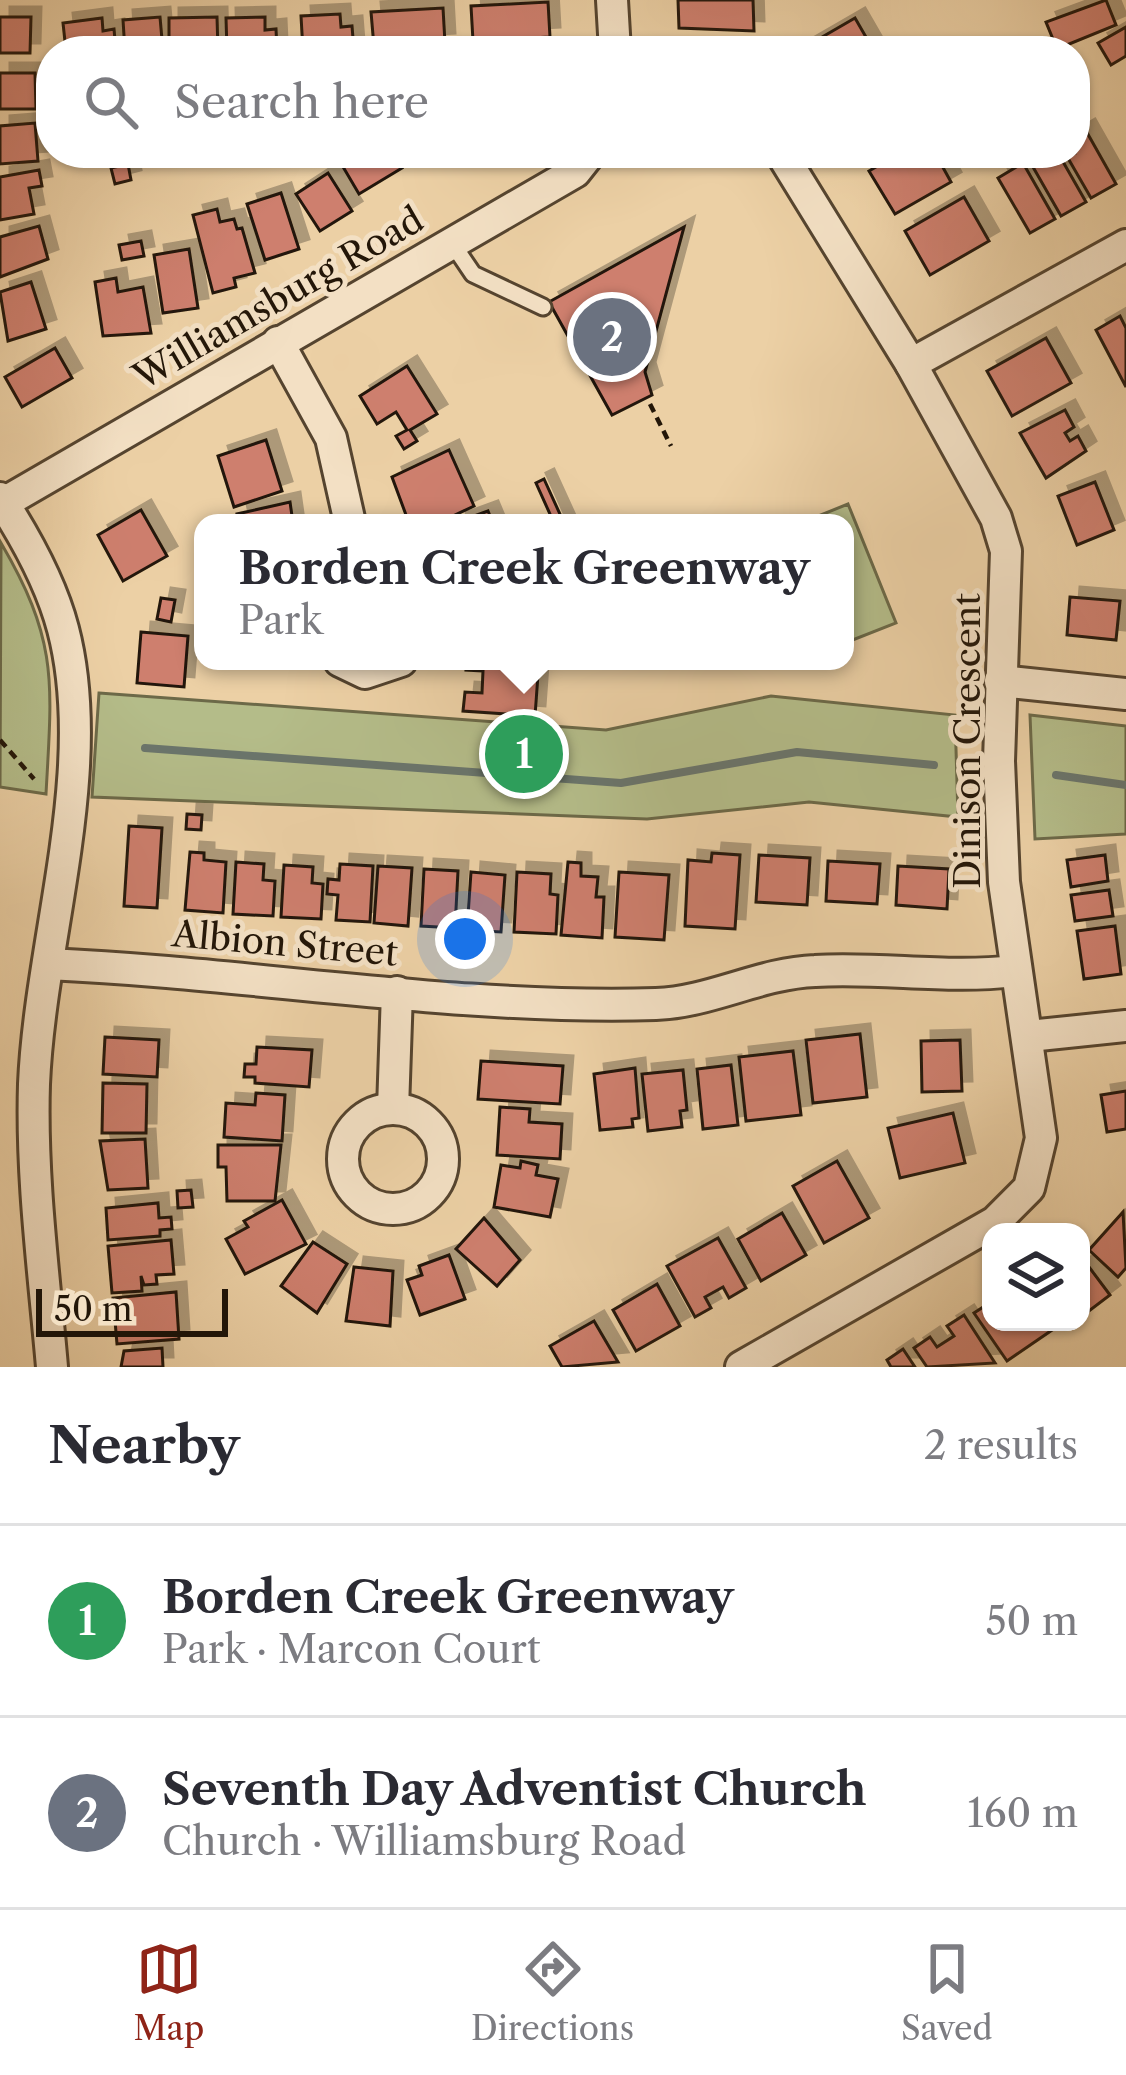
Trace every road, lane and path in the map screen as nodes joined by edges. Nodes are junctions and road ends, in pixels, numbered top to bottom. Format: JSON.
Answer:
{"nodes":[{"id":1,"x":612,"y":0,"type":"edge"},
{"id":2,"x":613,"y":36,"type":"edge"},
{"id":3,"x":577,"y":168,"type":"edge"},
{"id":4,"x":790,"y":168,"type":"edge"},
{"id":5,"x":452,"y":243,"type":"junction"},
{"id":6,"x":1126,"y":245,"type":"edge"},
{"id":7,"x":543,"y":307,"type":"dead end"},
{"id":8,"x":278,"y":342,"type":"junction"},
{"id":9,"x":911,"y":364,"type":"junction"},
{"id":10,"x":650,"y":404,"type":"dead end"},
{"id":11,"x":671,"y":446,"type":"dead end"},
{"id":12,"x":1,"y":502,"type":"edge"},
{"id":13,"x":348,"y":514,"type":"edge"},
{"id":14,"x":1000,"y":681,"type":"junction"},
{"id":15,"x":1126,"y":694,"type":"edge"},
{"id":16,"x":0,"y":740,"type":"edge"},
{"id":17,"x":34,"y":779,"type":"dead end"},
{"id":18,"x":48,"y":964,"type":"junction"},
{"id":19,"x":1015,"y":971,"type":"junction"},
{"id":20,"x":397,"y":992,"type":"junction"},
{"id":21,"x":1126,"y":1026,"type":"edge"},
{"id":22,"x":1029,"y":1036,"type":"junction"},
{"id":23,"x":393,"y":1108,"type":"dead end"},
{"id":24,"x":52,"y":1367,"type":"edge"},
{"id":25,"x":741,"y":1367,"type":"edge"}],
"edges":[{"from":1,"to":2,"type":"street"},
{"from":3,"to":5,"type":"street","name":"Williamsburg Road"},
{"from":4,"to":9,"type":"street","name":"Dinison Crescent"},
{"from":5,"to":7,"type":"lane"},
{"from":5,"to":8,"type":"street","name":"Williamsburg Road"},
{"from":6,"to":9,"type":"street"},
{"from":8,"to":12,"type":"street","name":"Williamsburg Road"},
{"from":8,"to":13,"type":"street"},
{"from":9,"to":14,"type":"street","name":"Dinison Crescent"},
{"from":10,"to":11,"type":"path"},
{"from":12,"to":18,"type":"street"},
{"from":14,"to":15,"type":"street"},
{"from":14,"to":19,"type":"street","name":"Dinison Crescent"},
{"from":16,"to":17,"type":"path"},
{"from":18,"to":20,"type":"street","name":"Albion Street"},
{"from":18,"to":24,"type":"street"},
{"from":19,"to":20,"type":"street","name":"Albion Street"},
{"from":19,"to":22,"type":"street","name":"Dinison Crescent"},
{"from":20,"to":23,"type":"street"},
{"from":21,"to":22,"type":"street"},
{"from":22,"to":25,"type":"street","name":"Dinison Crescent"}]}
